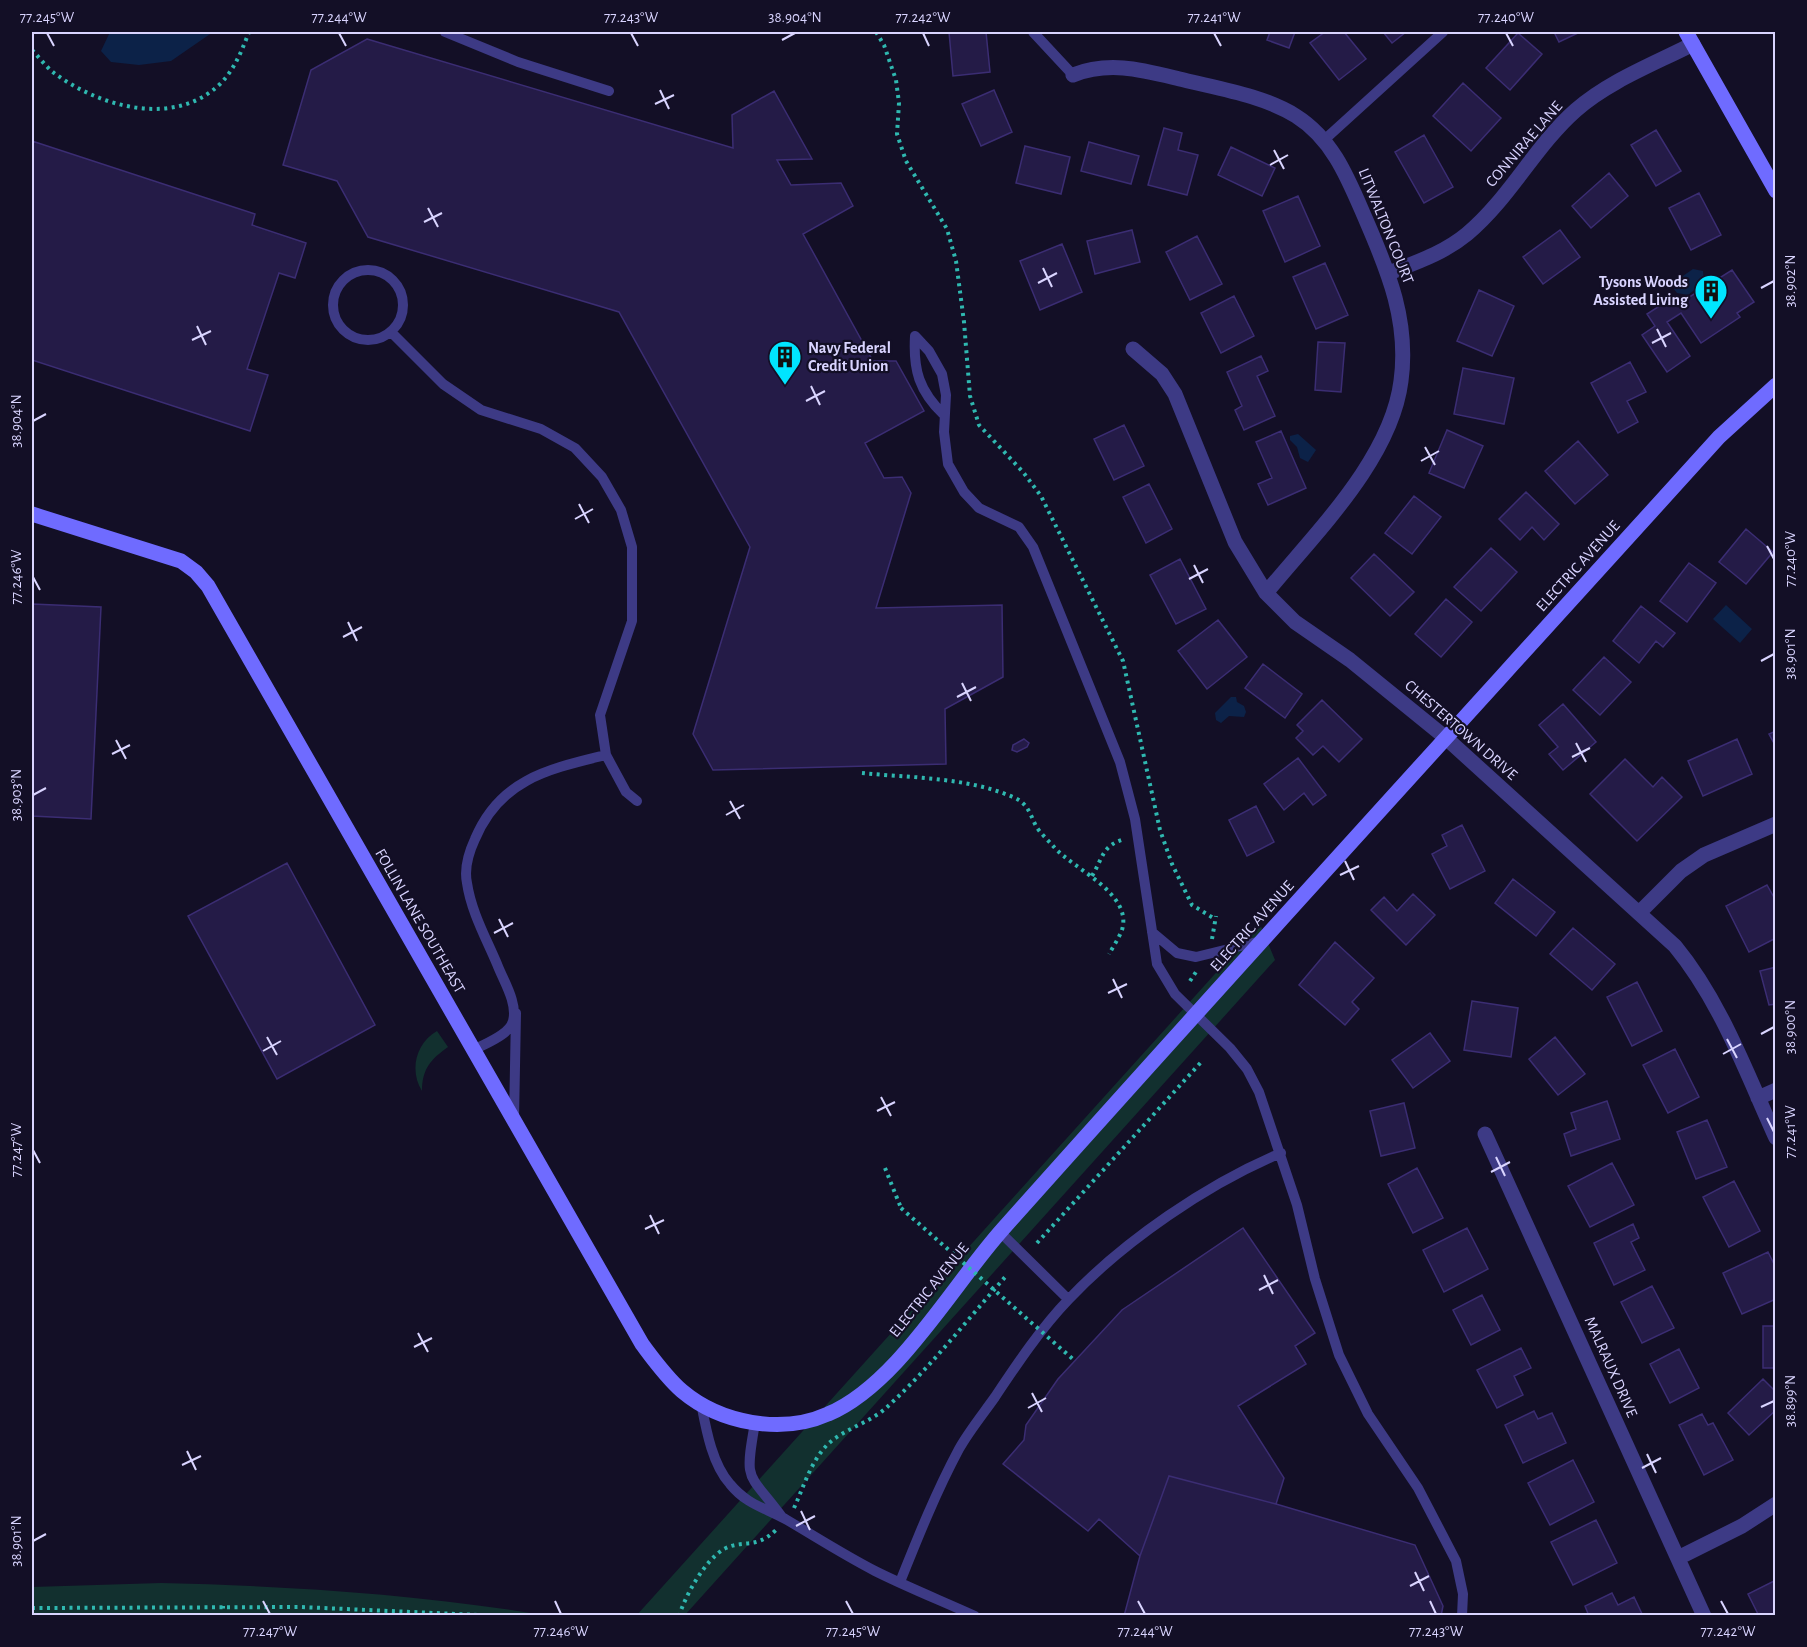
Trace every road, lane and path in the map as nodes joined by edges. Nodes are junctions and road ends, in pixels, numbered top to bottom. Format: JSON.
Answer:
{"nodes":[{"id":1,"x":249,"y":32,"type":"edge"},
{"id":2,"x":445,"y":32,"type":"edge"},
{"id":3,"x":876,"y":32,"type":"edge"},
{"id":4,"x":1034,"y":32,"type":"edge"},
{"id":5,"x":1443,"y":32,"type":"edge"},
{"id":6,"x":1689,"y":38,"type":"edge"},
{"id":7,"x":32,"y":50,"type":"edge"},
{"id":8,"x":1073,"y":75,"type":"joint"},
{"id":9,"x":609,"y":91,"type":"dead end"},
{"id":10,"x":1323,"y":141,"type":"junction"},
{"id":11,"x":1776,"y":191,"type":"edge"},
{"id":12,"x":1389,"y":273,"type":"junction"},
{"id":13,"x":391,"y":333,"type":"junction"},
{"id":14,"x":1132,"y":349,"type":"dead end"},
{"id":15,"x":1776,"y":385,"type":"edge"},
{"id":16,"x":944,"y":415,"type":"junction"},
{"id":17,"x":32,"y":514,"type":"edge"},
{"id":18,"x":1266,"y":593,"type":"junction"},
{"id":19,"x":1446,"y":738,"type":"junction"},
{"id":20,"x":606,"y":755,"type":"junction"},
{"id":21,"x":862,"y":772,"type":"dead end"},
{"id":22,"x":637,"y":801,"type":"dead end"},
{"id":23,"x":1776,"y":824,"type":"edge"},
{"id":24,"x":1160,"y":830,"type":"junction"},
{"id":25,"x":1138,"y":836,"type":"junction"},
{"id":26,"x":1092,"y":876,"type":"junction"},
{"id":27,"x":1639,"y":913,"type":"junction"},
{"id":28,"x":1152,"y":932,"type":"junction"},
{"id":29,"x":1262,"y":941,"type":"junction"},
{"id":30,"x":1210,"y":946,"type":"dead end"},
{"id":31,"x":1109,"y":954,"type":"dead end"},
{"id":32,"x":513,"y":1002,"type":"junction"},
{"id":33,"x":1196,"y":1014,"type":"junction"},
{"id":34,"x":474,"y":1050,"type":"junction"},
{"id":35,"x":1203,"y":1060,"type":"dead end"},
{"id":36,"x":1776,"y":1090,"type":"edge"},
{"id":37,"x":1758,"y":1098,"type":"junction"},
{"id":38,"x":514,"y":1124,"type":"junction"},
{"id":39,"x":1485,"y":1134,"type":"dead end"},
{"id":40,"x":1776,"y":1138,"type":"edge"},
{"id":41,"x":1281,"y":1153,"type":"junction"},
{"id":42,"x":885,"y":1168,"type":"dead end"},
{"id":43,"x":1000,"y":1232,"type":"junction"},
{"id":44,"x":1037,"y":1243,"type":"dead end"},
{"id":45,"x":1006,"y":1276,"type":"dead end"},
{"id":46,"x":1068,"y":1299,"type":"junction"},
{"id":47,"x":1075,"y":1361,"type":"dead end"},
{"id":48,"x":701,"y":1403,"type":"junction"},
{"id":49,"x":726,"y":1416,"type":"joint"},
{"id":50,"x":754,"y":1423,"type":"junction"},
{"id":51,"x":1776,"y":1504,"type":"edge"},
{"id":52,"x":793,"y":1511,"type":"dead end"},
{"id":53,"x":781,"y":1523,"type":"junction"},
{"id":54,"x":1678,"y":1558,"type":"junction"},
{"id":55,"x":900,"y":1582,"type":"junction"},
{"id":56,"x":223,"y":1606,"type":"junction"},
{"id":57,"x":32,"y":1608,"type":"edge"},
{"id":58,"x":223,"y":1616,"type":"edge"},
{"id":59,"x":501,"y":1616,"type":"edge"},
{"id":60,"x":679,"y":1616,"type":"edge"},
{"id":61,"x":975,"y":1616,"type":"edge"},
{"id":62,"x":1462,"y":1616,"type":"edge"},
{"id":63,"x":1704,"y":1616,"type":"edge"}],
"edges":[{"from":1,"to":7,"type":"path"},
{"from":2,"to":9,"type":"lane"},
{"from":3,"to":24,"type":"path"},
{"from":4,"to":8,"type":"lane"},
{"from":5,"to":10,"type":"lane"},
{"from":6,"to":11,"type":"street"},
{"from":6,"to":12,"type":"street","name":"CONNIRAE LANE"},
{"from":8,"to":10,"type":"street","name":"LITWALTON COURT"},
{"from":10,"to":12,"type":"street","name":"LITWALTON COURT"},
{"from":12,"to":18,"type":"street","name":"LITWALTON COURT"},
{"from":13,"to":13,"type":"lane"},
{"from":13,"to":20,"type":"lane"},
{"from":14,"to":18,"type":"street","name":"CHESTERTOWN DRIVE"},
{"from":15,"to":19,"type":"street","name":"ELECTRIC AVENUE"},
{"from":16,"to":16,"type":"lane"},
{"from":16,"to":25,"type":"lane"},
{"from":17,"to":34,"type":"street","name":"FOLLIN LANE SOUTHEAST"},
{"from":18,"to":19,"type":"street","name":"CHESTERTOWN DRIVE"},
{"from":19,"to":27,"type":"street","name":"CHESTERTOWN DRIVE"},
{"from":19,"to":29,"type":"street","name":"ELECTRIC AVENUE"},
{"from":20,"to":22,"type":"lane"},
{"from":20,"to":32,"type":"lane"},
{"from":21,"to":26,"type":"path"},
{"from":23,"to":27,"type":"street"},
{"from":24,"to":25,"type":"path"},
{"from":24,"to":30,"type":"path"},
{"from":25,"to":26,"type":"path"},
{"from":25,"to":28,"type":"lane"},
{"from":26,"to":31,"type":"path"},
{"from":27,"to":37,"type":"street","name":"CHESTERTOWN DRIVE"},
{"from":28,"to":29,"type":"lane"},
{"from":28,"to":33,"type":"lane"},
{"from":29,"to":33,"type":"street","name":"ELECTRIC AVENUE"},
{"from":32,"to":34,"type":"lane"},
{"from":32,"to":38,"type":"lane"},
{"from":33,"to":41,"type":"lane"},
{"from":33,"to":43,"type":"street","name":"ELECTRIC AVENUE"},
{"from":34,"to":38,"type":"street","name":"FOLLIN LANE SOUTHEAST"},
{"from":35,"to":44,"type":"path"},
{"from":36,"to":37,"type":"street"},
{"from":37,"to":40,"type":"street","name":"CHESTERTOWN DRIVE"},
{"from":38,"to":48,"type":"street","name":"FOLLIN LANE SOUTHEAST"},
{"from":39,"to":54,"type":"street","name":"MALRAUX DRIVE"},
{"from":41,"to":46,"type":"lane"},
{"from":41,"to":62,"type":"lane"},
{"from":42,"to":47,"type":"path","bridge":true},
{"from":43,"to":46,"type":"lane"},
{"from":43,"to":50,"type":"street","name":"ELECTRIC AVENUE"},
{"from":45,"to":52,"type":"path"},
{"from":46,"to":55,"type":"lane"},
{"from":48,"to":49,"type":"street","name":"FOLLIN LANE SOUTHEAST"},
{"from":48,"to":53,"type":"lane"},
{"from":49,"to":50,"type":"street","name":"ELECTRIC AVENUE"},
{"from":50,"to":53,"type":"lane"},
{"from":51,"to":54,"type":"street"},
{"from":53,"to":55,"type":"lane"},
{"from":53,"to":60,"type":"path"},
{"from":54,"to":63,"type":"street","name":"MALRAUX DRIVE"},
{"from":55,"to":61,"type":"lane"},
{"from":56,"to":57,"type":"path"},
{"from":56,"to":58,"type":"path"},
{"from":56,"to":59,"type":"path"}]}
